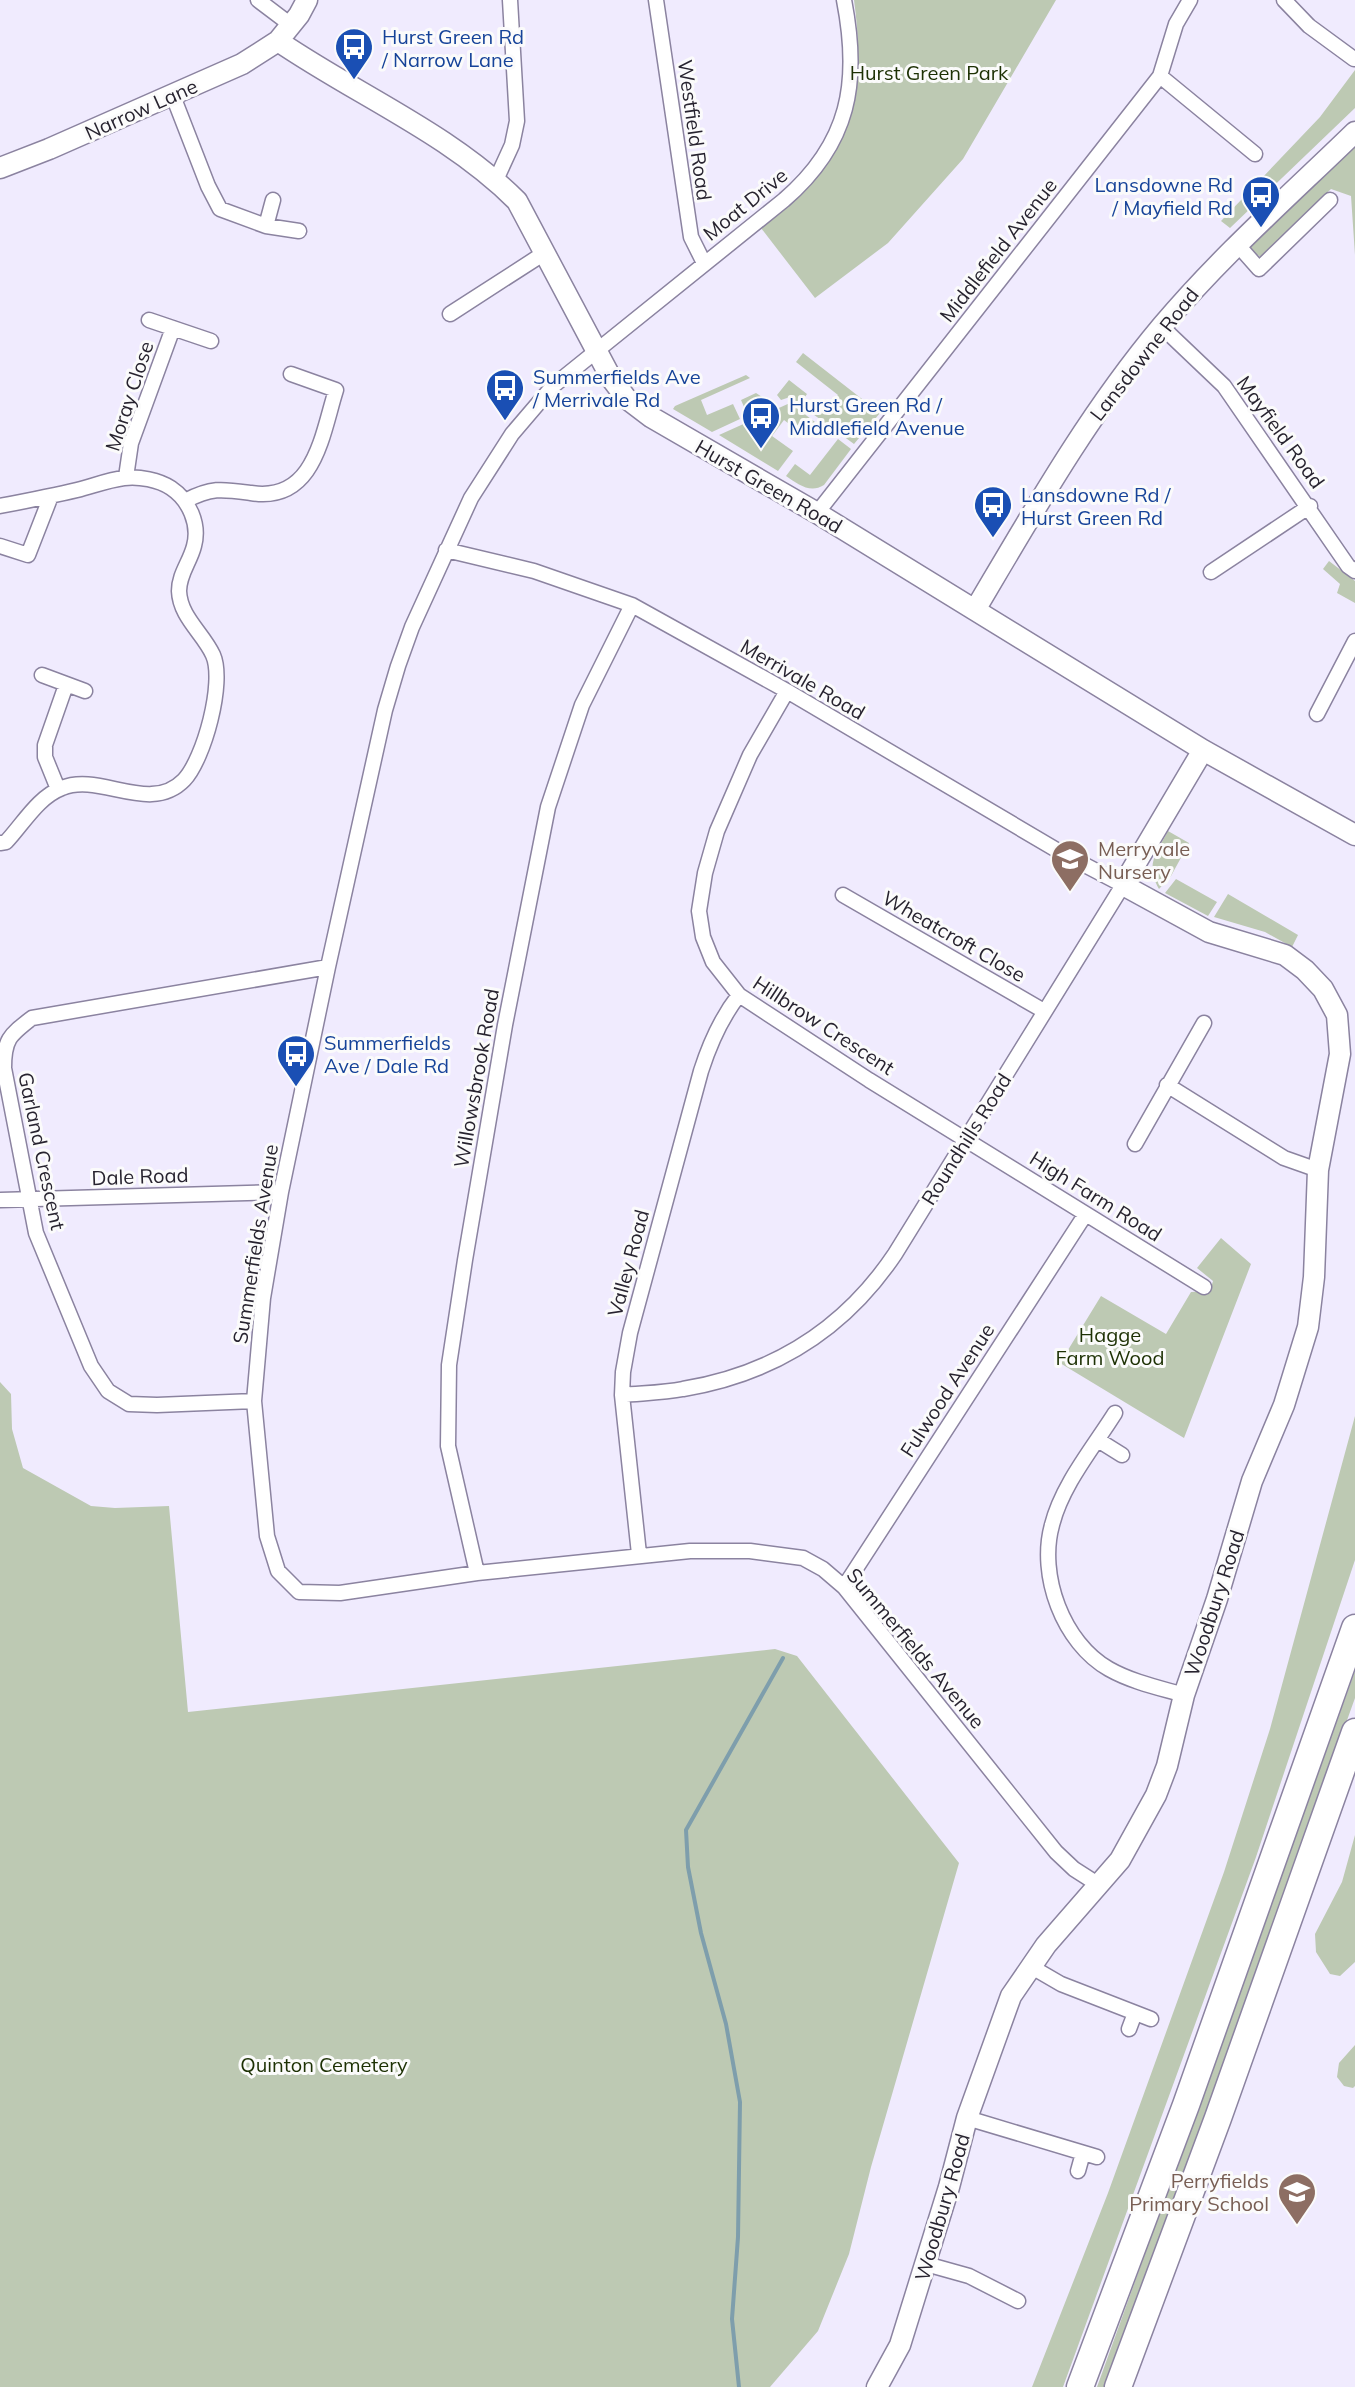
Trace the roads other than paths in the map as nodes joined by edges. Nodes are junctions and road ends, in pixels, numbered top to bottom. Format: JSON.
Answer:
{"nodes":[{"id":1,"x":258,"y":0,"type":"edge"},
{"id":2,"x":307,"y":0,"type":"edge"},
{"id":3,"x":510,"y":0,"type":"edge"},
{"id":4,"x":656,"y":0,"type":"edge"},
{"id":5,"x":844,"y":0,"type":"edge"},
{"id":6,"x":1190,"y":0,"type":"edge"},
{"id":7,"x":1284,"y":0,"type":"edge"},
{"id":8,"x":285,"y":33,"type":"junction"},
{"id":9,"x":1354,"y":59,"type":"edge"},
{"id":10,"x":1160,"y":76,"type":"junction"},
{"id":11,"x":173,"y":96,"type":"junction"},
{"id":12,"x":1355,"y":132,"type":"edge"},
{"id":13,"x":1255,"y":154,"type":"dead end"},
{"id":14,"x":0,"y":168,"type":"edge"},
{"id":15,"x":496,"y":180,"type":"junction"},
{"id":16,"x":273,"y":200,"type":"dead end"},
{"id":17,"x":1330,"y":200,"type":"dead end"},
{"id":18,"x":266,"y":226,"type":"junction"},
{"id":19,"x":299,"y":231,"type":"dead end"},
{"id":20,"x":1237,"y":244,"type":"junction"},
{"id":21,"x":546,"y":252,"type":"junction"},
{"id":22,"x":704,"y":263,"type":"junction"},
{"id":23,"x":450,"y":314,"type":"dead end"},
{"id":24,"x":149,"y":320,"type":"dead end"},
{"id":25,"x":1162,"y":327,"type":"junction"},
{"id":26,"x":173,"y":328,"type":"junction"},
{"id":27,"x":211,"y":341,"type":"dead end"},
{"id":28,"x":597,"y":352,"type":"junction"},
{"id":29,"x":291,"y":374,"type":"dead end"},
{"id":30,"x":126,"y":477,"type":"junction"},
{"id":31,"x":51,"y":496,"type":"junction"},
{"id":32,"x":185,"y":501,"type":"junction"},
{"id":33,"x":0,"y":506,"type":"edge"},
{"id":34,"x":1310,"y":506,"type":"junction"},
{"id":35,"x":817,"y":513,"type":"junction"},
{"id":36,"x":0,"y":546,"type":"edge"},
{"id":37,"x":446,"y":550,"type":"junction"},
{"id":38,"x":1355,"y":571,"type":"edge"},
{"id":39,"x":1211,"y":572,"type":"dead end"},
{"id":40,"x":632,"y":605,"type":"junction"},
{"id":41,"x":975,"y":610,"type":"junction"},
{"id":42,"x":1355,"y":641,"type":"edge"},
{"id":43,"x":42,"y":675,"type":"dead end"},
{"id":44,"x":66,"y":685,"type":"junction"},
{"id":45,"x":85,"y":691,"type":"dead end"},
{"id":46,"x":787,"y":691,"type":"junction"},
{"id":47,"x":1317,"y":714,"type":"dead end"},
{"id":48,"x":1203,"y":750,"type":"junction"},
{"id":49,"x":58,"y":789,"type":"junction"},
{"id":50,"x":1355,"y":835,"type":"edge"},
{"id":51,"x":0,"y":843,"type":"edge"},
{"id":52,"x":1123,"y":885,"type":"junction"},
{"id":53,"x":843,"y":895,"type":"dead end"},
{"id":54,"x":328,"y":967,"type":"junction"},
{"id":55,"x":739,"y":995,"type":"junction"},
{"id":56,"x":1044,"y":1011,"type":"junction"},
{"id":57,"x":1204,"y":1023,"type":"dead end"},
{"id":58,"x":1167,"y":1085,"type":"junction"},
{"id":59,"x":967,"y":1138,"type":"junction"},
{"id":60,"x":1135,"y":1144,"type":"dead end"},
{"id":61,"x":1318,"y":1170,"type":"junction"},
{"id":62,"x":281,"y":1192,"type":"junction"},
{"id":63,"x":0,"y":1200,"type":"edge"},
{"id":64,"x":30,"y":1200,"type":"junction"},
{"id":65,"x":1085,"y":1215,"type":"junction"},
{"id":66,"x":1204,"y":1287,"type":"dead end"},
{"id":67,"x":622,"y":1395,"type":"junction"},
{"id":68,"x":254,"y":1401,"type":"junction"},
{"id":69,"x":1115,"y":1413,"type":"dead end"},
{"id":70,"x":1098,"y":1440,"type":"junction"},
{"id":71,"x":1122,"y":1455,"type":"dead end"},
{"id":72,"x":639,"y":1554,"type":"junction"},
{"id":73,"x":477,"y":1573,"type":"junction"},
{"id":74,"x":844,"y":1587,"type":"junction"},
{"id":75,"x":1355,"y":1628,"type":"edge"},
{"id":76,"x":1184,"y":1695,"type":"junction"},
{"id":77,"x":1355,"y":1732,"type":"edge"},
{"id":78,"x":1099,"y":1885,"type":"junction"},
{"id":79,"x":1030,"y":1966,"type":"junction"},
{"id":80,"x":1135,"y":2013,"type":"junction"},
{"id":81,"x":1151,"y":2019,"type":"dead end"},
{"id":82,"x":1129,"y":2029,"type":"dead end"},
{"id":83,"x":967,"y":2118,"type":"junction"},
{"id":84,"x":1078,"y":2171,"type":"dead end"},
{"id":85,"x":926,"y":2264,"type":"junction"},
{"id":86,"x":1018,"y":2301,"type":"dead end"},
{"id":87,"x":877,"y":2387,"type":"edge"},
{"id":88,"x":1080,"y":2387,"type":"edge"},
{"id":89,"x":1118,"y":2387,"type":"edge"}],
"edges":[{"from":1,"to":8,"type":"street"},
{"from":2,"to":8,"type":"street"},
{"from":3,"to":15,"type":"street"},
{"from":4,"to":22,"type":"street","name":"Westfield Road"},
{"from":5,"to":22,"type":"street","name":"Moat Drive"},
{"from":6,"to":10,"type":"street","name":"Middlefield Avenue"},
{"from":7,"to":9,"type":"street"},
{"from":8,"to":11,"type":"street","name":"Narrow Lane"},
{"from":8,"to":15,"type":"street","name":"Hurst Green Road"},
{"from":10,"to":13,"type":"street"},
{"from":10,"to":35,"type":"street","name":"Middlefield Avenue"},
{"from":11,"to":14,"type":"street","name":"Narrow Lane"},
{"from":11,"to":18,"type":"street"},
{"from":12,"to":20,"type":"street","name":"Lansdowne Road"},
{"from":15,"to":21,"type":"street","name":"Hurst Green Road"},
{"from":16,"to":18,"type":"street"},
{"from":17,"to":20,"type":"street"},
{"from":18,"to":19,"type":"street"},
{"from":20,"to":25,"type":"street","name":"Lansdowne Road"},
{"from":21,"to":23,"type":"street"},
{"from":21,"to":28,"type":"street","name":"Hurst Green Road"},
{"from":22,"to":28,"type":"street","name":"Moat Drive"},
{"from":24,"to":26,"type":"street","name":"Moray Close"},
{"from":25,"to":34,"type":"street","name":"Mayfield Road"},
{"from":25,"to":41,"type":"street","name":"Lansdowne Road"},
{"from":26,"to":27,"type":"street","name":"Moray Close"},
{"from":26,"to":30,"type":"street","name":"Moray Close"},
{"from":28,"to":35,"type":"street","name":"Hurst Green Road"},
{"from":28,"to":37,"type":"street","name":"Summerfields Avenue"},
{"from":29,"to":32,"type":"street"},
{"from":30,"to":31,"type":"street"},
{"from":30,"to":32,"type":"street"},
{"from":31,"to":33,"type":"street"},
{"from":31,"to":36,"type":"street"},
{"from":32,"to":49,"type":"street"},
{"from":34,"to":38,"type":"street","name":"Mayfield Road"},
{"from":34,"to":39,"type":"street"},
{"from":35,"to":41,"type":"street","name":"Hurst Green Road"},
{"from":37,"to":40,"type":"street","name":"Merrivale Road"},
{"from":37,"to":54,"type":"street","name":"Summerfields Avenue"},
{"from":40,"to":46,"type":"street","name":"Merrivale Road"},
{"from":40,"to":73,"type":"street","name":"Willowsbrook Road"},
{"from":41,"to":48,"type":"street","name":"Hurst Green Road"},
{"from":42,"to":47,"type":"street"},
{"from":43,"to":44,"type":"street"},
{"from":44,"to":45,"type":"street"},
{"from":44,"to":49,"type":"street"},
{"from":46,"to":52,"type":"street","name":"Merrivale Road"},
{"from":46,"to":55,"type":"street","name":"Hillbrow Crescent"},
{"from":48,"to":50,"type":"street","name":"Hurst Green Road"},
{"from":48,"to":52,"type":"street","name":"Roundhills Road"},
{"from":49,"to":51,"type":"street"},
{"from":52,"to":56,"type":"street","name":"Roundhills Road"},
{"from":52,"to":61,"type":"street","name":"Woodbury Road"},
{"from":53,"to":56,"type":"street","name":"Wheatcroft Close"},
{"from":54,"to":62,"type":"street","name":"Summerfields Avenue"},
{"from":54,"to":64,"type":"street","name":"Garland Crescent"},
{"from":55,"to":59,"type":"street","name":"Hillbrow Crescent"},
{"from":55,"to":67,"type":"street","name":"Valley Road"},
{"from":56,"to":59,"type":"street","name":"Roundhills Road"},
{"from":57,"to":58,"type":"street"},
{"from":58,"to":60,"type":"street"},
{"from":58,"to":61,"type":"street"},
{"from":59,"to":65,"type":"street","name":"High Farm Road"},
{"from":59,"to":67,"type":"street","name":"Roundhills Road"},
{"from":61,"to":76,"type":"street","name":"Woodbury Road"},
{"from":62,"to":64,"type":"street","name":"Dale Road"},
{"from":62,"to":68,"type":"street","name":"Summerfields Avenue"},
{"from":63,"to":64,"type":"street","name":"Dale Road"},
{"from":64,"to":68,"type":"street","name":"Garland Crescent"},
{"from":65,"to":66,"type":"street","name":"High Farm Road"},
{"from":65,"to":74,"type":"street","name":"Fulwood Avenue"},
{"from":67,"to":72,"type":"street","name":"Valley Road"},
{"from":68,"to":73,"type":"street","name":"Summerfields Avenue"},
{"from":69,"to":70,"type":"street"},
{"from":70,"to":71,"type":"street"},
{"from":70,"to":76,"type":"street"},
{"from":72,"to":73,"type":"street","name":"Summerfields Avenue"},
{"from":72,"to":74,"type":"street","name":"Summerfields Avenue"},
{"from":74,"to":78,"type":"street","name":"Summerfields Avenue"},
{"from":75,"to":88,"type":"highway"},
{"from":76,"to":78,"type":"street","name":"Woodbury Road"},
{"from":77,"to":89,"type":"highway"},
{"from":78,"to":79,"type":"street","name":"Woodbury Road"},
{"from":79,"to":80,"type":"street"},
{"from":79,"to":83,"type":"street","name":"Woodbury Road"},
{"from":80,"to":81,"type":"street"},
{"from":80,"to":82,"type":"street"},
{"from":83,"to":84,"type":"street"},
{"from":83,"to":85,"type":"street","name":"Woodbury Road"},
{"from":85,"to":86,"type":"street"},
{"from":85,"to":87,"type":"street","name":"Woodbury Road"}]}
